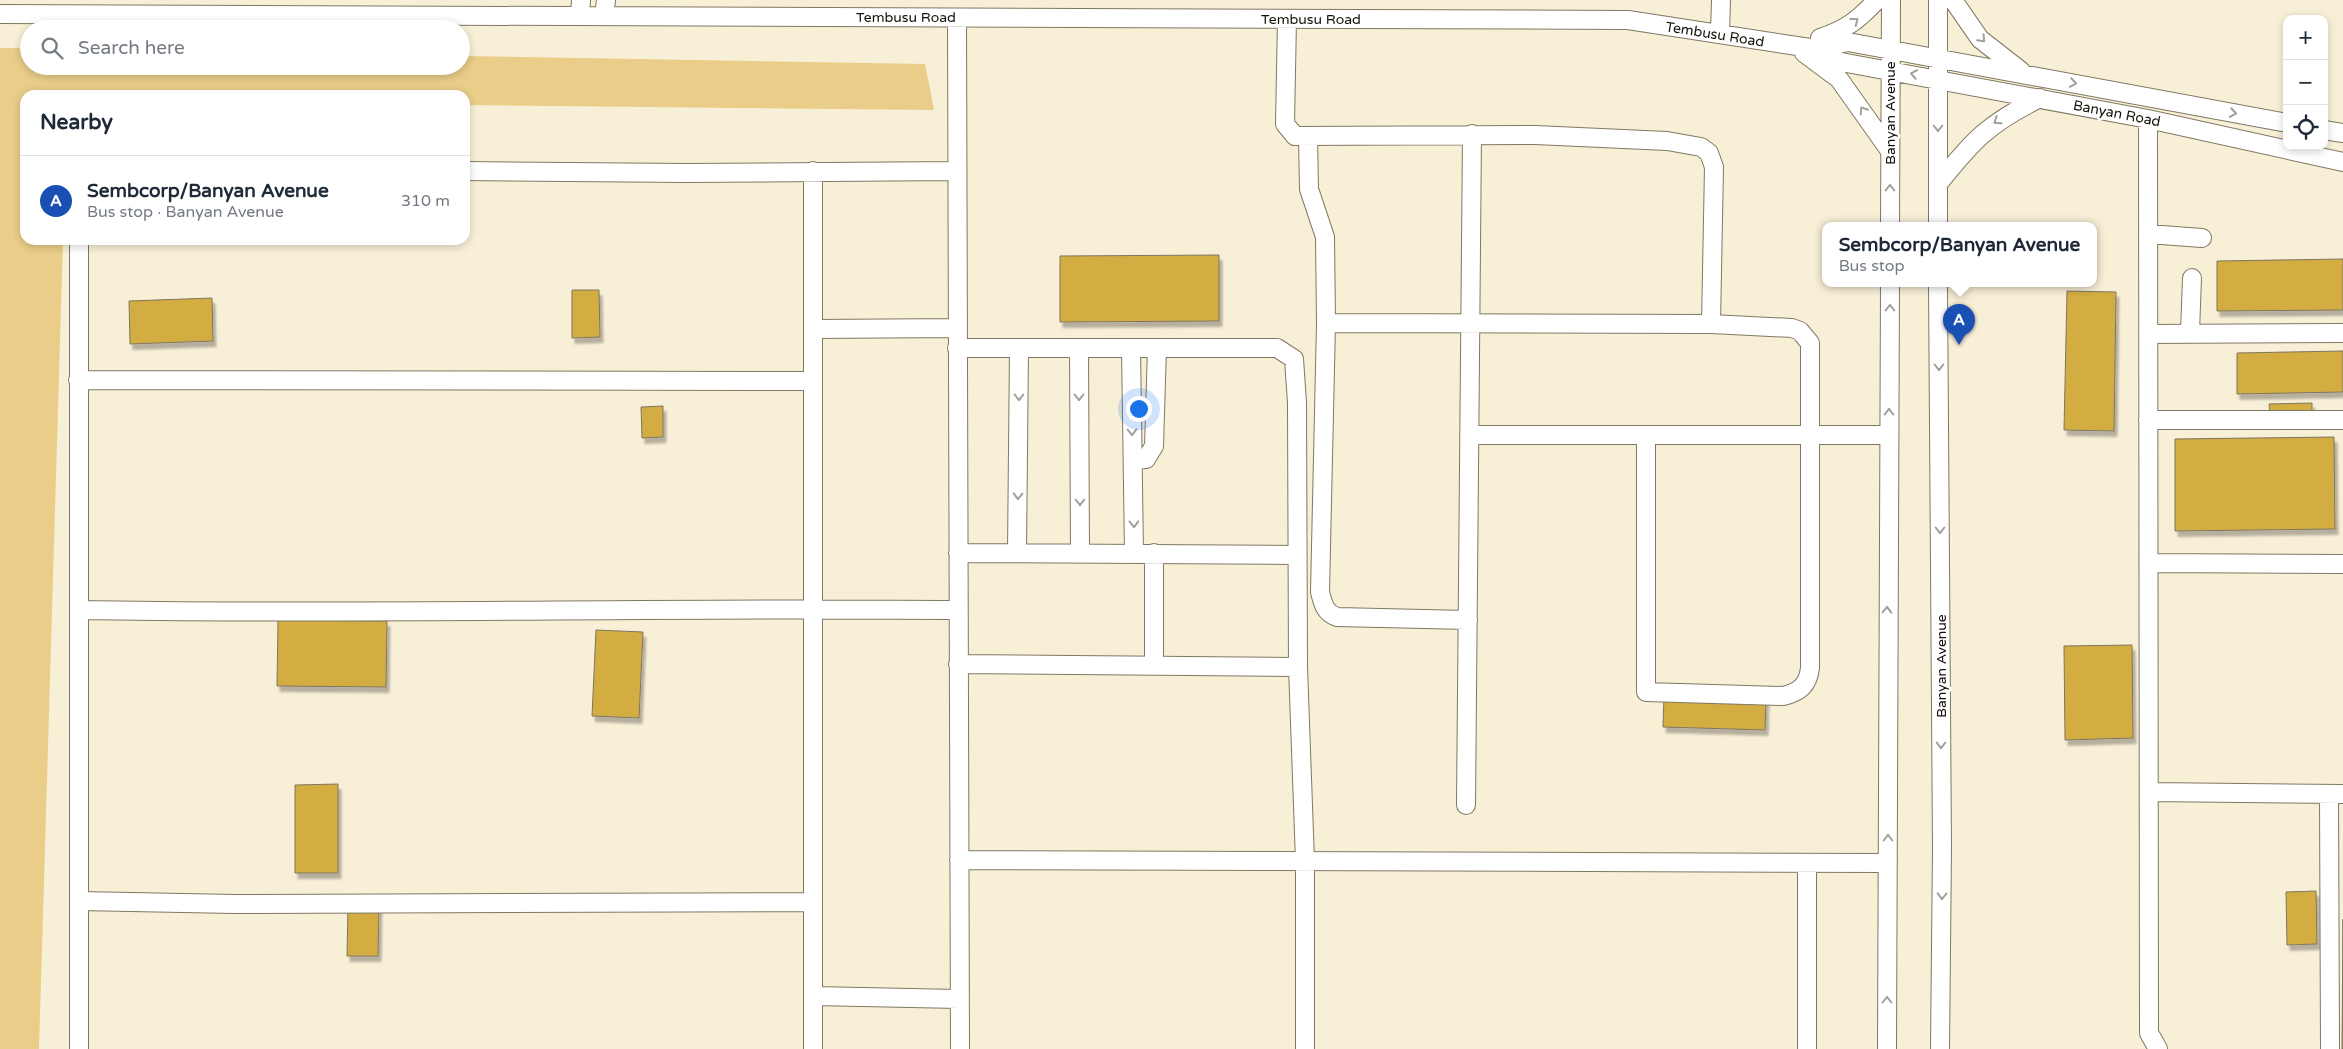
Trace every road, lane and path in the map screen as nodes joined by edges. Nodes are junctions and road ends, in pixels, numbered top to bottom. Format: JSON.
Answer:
{"nodes":[{"id":1,"x":1721,"y":0,"type":"edge"},
{"id":2,"x":1877,"y":0,"type":"edge"},
{"id":3,"x":1891,"y":0,"type":"edge"},
{"id":4,"x":1938,"y":0,"type":"edge"},
{"id":5,"x":1953,"y":0,"type":"edge"},
{"id":6,"x":38,"y":7,"type":"edge"},
{"id":7,"x":205,"y":7,"type":"edge"},
{"id":8,"x":231,"y":7,"type":"edge"},
{"id":9,"x":580,"y":8,"type":"edge"},
{"id":10,"x":605,"y":8,"type":"edge"},
{"id":11,"x":0,"y":14,"type":"edge"},
{"id":12,"x":957,"y":18,"type":"junction"},
{"id":13,"x":1287,"y":19,"type":"junction"},
{"id":14,"x":1720,"y":34,"type":"junction"},
{"id":15,"x":1803,"y":47,"type":"junction"},
{"id":16,"x":1891,"y":50,"type":"junction"},
{"id":17,"x":1938,"y":58,"type":"junction"},
{"id":18,"x":1890,"y":70,"type":"junction"},
{"id":19,"x":2025,"y":74,"type":"junction"},
{"id":20,"x":1938,"y":79,"type":"junction"},
{"id":21,"x":2040,"y":98,"type":"junction"},
{"id":22,"x":2148,"y":118,"type":"junction"},
{"id":23,"x":2283,"y":122,"type":"edge"},
{"id":24,"x":2328,"y":131,"type":"edge"},
{"id":25,"x":2343,"y":133,"type":"edge"},
{"id":26,"x":1472,"y":134,"type":"junction"},
{"id":27,"x":1308,"y":137,"type":"junction"},
{"id":28,"x":1890,"y":151,"type":"junction"},
{"id":29,"x":2343,"y":162,"type":"edge"},
{"id":30,"x":470,"y":171,"type":"edge"},
{"id":31,"x":813,"y":171,"type":"junction"},
{"id":32,"x":956,"y":171,"type":"junction"},
{"id":33,"x":1938,"y":184,"type":"junction"},
{"id":34,"x":1890,"y":222,"type":"edge"},
{"id":35,"x":1938,"y":222,"type":"edge"},
{"id":36,"x":2148,"y":234,"type":"junction"},
{"id":37,"x":2202,"y":238,"type":"dead end"},
{"id":38,"x":79,"y":245,"type":"edge"},
{"id":39,"x":2192,"y":278,"type":"dead end"},
{"id":40,"x":1890,"y":287,"type":"edge"},
{"id":41,"x":1938,"y":287,"type":"edge"},
{"id":42,"x":1326,"y":323,"type":"junction"},
{"id":43,"x":1470,"y":324,"type":"junction"},
{"id":44,"x":1711,"y":324,"type":"junction"},
{"id":45,"x":957,"y":328,"type":"junction"},
{"id":46,"x":813,"y":329,"type":"junction"},
{"id":47,"x":2190,"y":332,"type":"junction"},
{"id":48,"x":2343,"y":333,"type":"edge"},
{"id":49,"x":2148,"y":334,"type":"junction"},
{"id":50,"x":957,"y":348,"type":"junction"},
{"id":51,"x":1019,"y":348,"type":"junction"},
{"id":52,"x":1079,"y":348,"type":"junction"},
{"id":53,"x":1131,"y":348,"type":"junction"},
{"id":54,"x":1157,"y":348,"type":"junction"},
{"id":55,"x":78,"y":380,"type":"junction"},
{"id":56,"x":813,"y":381,"type":"junction"},
{"id":57,"x":2148,"y":420,"type":"junction"},
{"id":58,"x":2343,"y":420,"type":"edge"},
{"id":59,"x":1469,"y":435,"type":"junction"},
{"id":60,"x":1646,"y":435,"type":"junction"},
{"id":61,"x":1811,"y":435,"type":"junction"},
{"id":62,"x":1889,"y":435,"type":"junction"},
{"id":63,"x":1133,"y":460,"type":"junction"},
{"id":64,"x":958,"y":553,"type":"junction"},
{"id":65,"x":1017,"y":553,"type":"junction"},
{"id":66,"x":1080,"y":553,"type":"junction"},
{"id":67,"x":1134,"y":553,"type":"junction"},
{"id":68,"x":1154,"y":553,"type":"junction"},
{"id":69,"x":1298,"y":555,"type":"junction"},
{"id":70,"x":2149,"y":563,"type":"junction"},
{"id":71,"x":2343,"y":564,"type":"edge"},
{"id":72,"x":813,"y":608,"type":"junction"},
{"id":73,"x":78,"y":610,"type":"junction"},
{"id":74,"x":958,"y":610,"type":"junction"},
{"id":75,"x":1468,"y":620,"type":"junction"},
{"id":76,"x":958,"y":664,"type":"junction"},
{"id":77,"x":1154,"y":665,"type":"junction"},
{"id":78,"x":1298,"y":667,"type":"junction"},
{"id":79,"x":2149,"y":792,"type":"junction"},
{"id":80,"x":2336,"y":794,"type":"edge"},
{"id":81,"x":1466,"y":805,"type":"dead end"},
{"id":82,"x":959,"y":860,"type":"junction"},
{"id":83,"x":1305,"y":861,"type":"junction"},
{"id":84,"x":1808,"y":863,"type":"junction"},
{"id":85,"x":1888,"y":863,"type":"junction"},
{"id":86,"x":79,"y":901,"type":"junction"},
{"id":87,"x":812,"y":902,"type":"junction"},
{"id":88,"x":813,"y":996,"type":"junction"},
{"id":89,"x":959,"y":999,"type":"junction"},
{"id":90,"x":1940,"y":1010,"type":"junction"},
{"id":91,"x":79,"y":1049,"type":"edge"},
{"id":92,"x":813,"y":1049,"type":"edge"},
{"id":93,"x":960,"y":1049,"type":"edge"},
{"id":94,"x":1305,"y":1049,"type":"edge"},
{"id":95,"x":1807,"y":1049,"type":"edge"},
{"id":96,"x":1887,"y":1049,"type":"edge"},
{"id":97,"x":1940,"y":1049,"type":"edge"},
{"id":98,"x":1953,"y":1049,"type":"edge"},
{"id":99,"x":2158,"y":1049,"type":"edge"},
{"id":100,"x":2330,"y":1049,"type":"edge"}],
"edges":[{"from":1,"to":14,"type":"street"},
{"from":15,"to":2,"type":"street","one_way":true},
{"from":3,"to":16,"type":"street","name":"Banyan Avenue"},
{"from":4,"to":17,"type":"street"},
{"from":5,"to":19,"type":"street","one_way":true},
{"from":6,"to":7,"type":"street","name":"Tembusu Road"},
{"from":6,"to":11,"type":"street","name":"Tembusu Road"},
{"from":7,"to":8,"type":"street","name":"Tembusu Road"},
{"from":8,"to":9,"type":"street","name":"Tembusu Road"},
{"from":9,"to":10,"type":"street","name":"Tembusu Road"},
{"from":10,"to":12,"type":"street","name":"Tembusu Road"},
{"from":12,"to":13,"type":"street","name":"Tembusu Road"},
{"from":12,"to":32,"type":"street"},
{"from":13,"to":14,"type":"street","name":"Tembusu Road"},
{"from":13,"to":27,"type":"street"},
{"from":14,"to":15,"type":"street","name":"Tembusu Road"},
{"from":15,"to":16,"type":"street","name":"Tembusu Road"},
{"from":15,"to":18,"type":"street","name":"Tembusu Road"},
{"from":28,"to":15,"type":"street","one_way":true},
{"from":16,"to":17,"type":"street","name":"Banyan Road"},
{"from":16,"to":18,"type":"street","name":"Banyan Avenue"},
{"from":17,"to":19,"type":"street","name":"Banyan Road"},
{"from":17,"to":20,"type":"street"},
{"from":20,"to":18,"type":"street","name":"Banyan Road","one_way":true},
{"from":18,"to":28,"type":"street","name":"Banyan Avenue"},
{"from":19,"to":23,"type":"street","name":"Banyan Road","one_way":true},
{"from":20,"to":21,"type":"street","name":"Banyan Road"},
{"from":20,"to":33,"type":"street","one_way":true},
{"from":21,"to":22,"type":"street","name":"Banyan Road"},
{"from":21,"to":33,"type":"street","one_way":true},
{"from":22,"to":29,"type":"street","name":"Banyan Road"},
{"from":22,"to":36,"type":"street"},
{"from":24,"to":25,"type":"street"},
{"from":26,"to":27,"type":"street"},
{"from":26,"to":43,"type":"street"},
{"from":26,"to":44,"type":"street"},
{"from":27,"to":42,"type":"street"},
{"from":34,"to":28,"type":"street","name":"Banyan Avenue","one_way":true},
{"from":30,"to":31,"type":"street"},
{"from":31,"to":32,"type":"street"},
{"from":31,"to":46,"type":"street"},
{"from":32,"to":45,"type":"street"},
{"from":33,"to":35,"type":"street"},
{"from":36,"to":37,"type":"street"},
{"from":36,"to":49,"type":"street"},
{"from":38,"to":55,"type":"street"},
{"from":39,"to":47,"type":"street"},
{"from":62,"to":40,"type":"street","one_way":true},
{"from":41,"to":90,"type":"street","name":"Banyan Avenue","one_way":true},
{"from":42,"to":43,"type":"street"},
{"from":42,"to":75,"type":"street"},
{"from":43,"to":44,"type":"street"},
{"from":43,"to":59,"type":"street"},
{"from":44,"to":61,"type":"street"},
{"from":45,"to":46,"type":"street"},
{"from":45,"to":50,"type":"street"},
{"from":46,"to":56,"type":"street"},
{"from":47,"to":48,"type":"street"},
{"from":47,"to":49,"type":"street"},
{"from":49,"to":57,"type":"street"},
{"from":50,"to":51,"type":"street"},
{"from":50,"to":64,"type":"street"},
{"from":51,"to":52,"type":"street"},
{"from":51,"to":65,"type":"street","one_way":true},
{"from":52,"to":53,"type":"street"},
{"from":52,"to":66,"type":"street","one_way":true},
{"from":53,"to":54,"type":"street"},
{"from":53,"to":63,"type":"street","one_way":true},
{"from":54,"to":63,"type":"street"},
{"from":54,"to":69,"type":"street"},
{"from":55,"to":56,"type":"street"},
{"from":55,"to":73,"type":"street"},
{"from":56,"to":72,"type":"street"},
{"from":57,"to":58,"type":"street"},
{"from":57,"to":70,"type":"street"},
{"from":59,"to":60,"type":"street"},
{"from":59,"to":75,"type":"street"},
{"from":60,"to":61,"type":"street"},
{"from":60,"to":61,"type":"street"},
{"from":61,"to":62,"type":"street"},
{"from":85,"to":62,"type":"street","one_way":true},
{"from":63,"to":67,"type":"street","one_way":true},
{"from":64,"to":65,"type":"street"},
{"from":64,"to":74,"type":"street"},
{"from":65,"to":66,"type":"street"},
{"from":66,"to":67,"type":"street"},
{"from":67,"to":68,"type":"street"},
{"from":68,"to":69,"type":"street"},
{"from":68,"to":77,"type":"street"},
{"from":69,"to":78,"type":"street"},
{"from":70,"to":71,"type":"street"},
{"from":70,"to":79,"type":"street"},
{"from":72,"to":73,"type":"street"},
{"from":72,"to":74,"type":"street"},
{"from":72,"to":87,"type":"street"},
{"from":73,"to":86,"type":"street"},
{"from":74,"to":76,"type":"street"},
{"from":75,"to":81,"type":"street"},
{"from":76,"to":77,"type":"street"},
{"from":76,"to":82,"type":"street"},
{"from":77,"to":78,"type":"street"},
{"from":78,"to":83,"type":"street"},
{"from":79,"to":80,"type":"street"},
{"from":79,"to":99,"type":"street"},
{"from":80,"to":100,"type":"street"},
{"from":82,"to":83,"type":"street"},
{"from":82,"to":89,"type":"street"},
{"from":83,"to":84,"type":"street"},
{"from":83,"to":94,"type":"street"},
{"from":84,"to":85,"type":"street"},
{"from":84,"to":95,"type":"street"},
{"from":96,"to":85,"type":"street","one_way":true},
{"from":86,"to":87,"type":"street"},
{"from":86,"to":91,"type":"street"},
{"from":87,"to":88,"type":"street"},
{"from":88,"to":89,"type":"street"},
{"from":88,"to":92,"type":"street"},
{"from":89,"to":93,"type":"street"},
{"from":90,"to":97,"type":"street","name":"Banyan Avenue"},
{"from":90,"to":98,"type":"street"}]}
